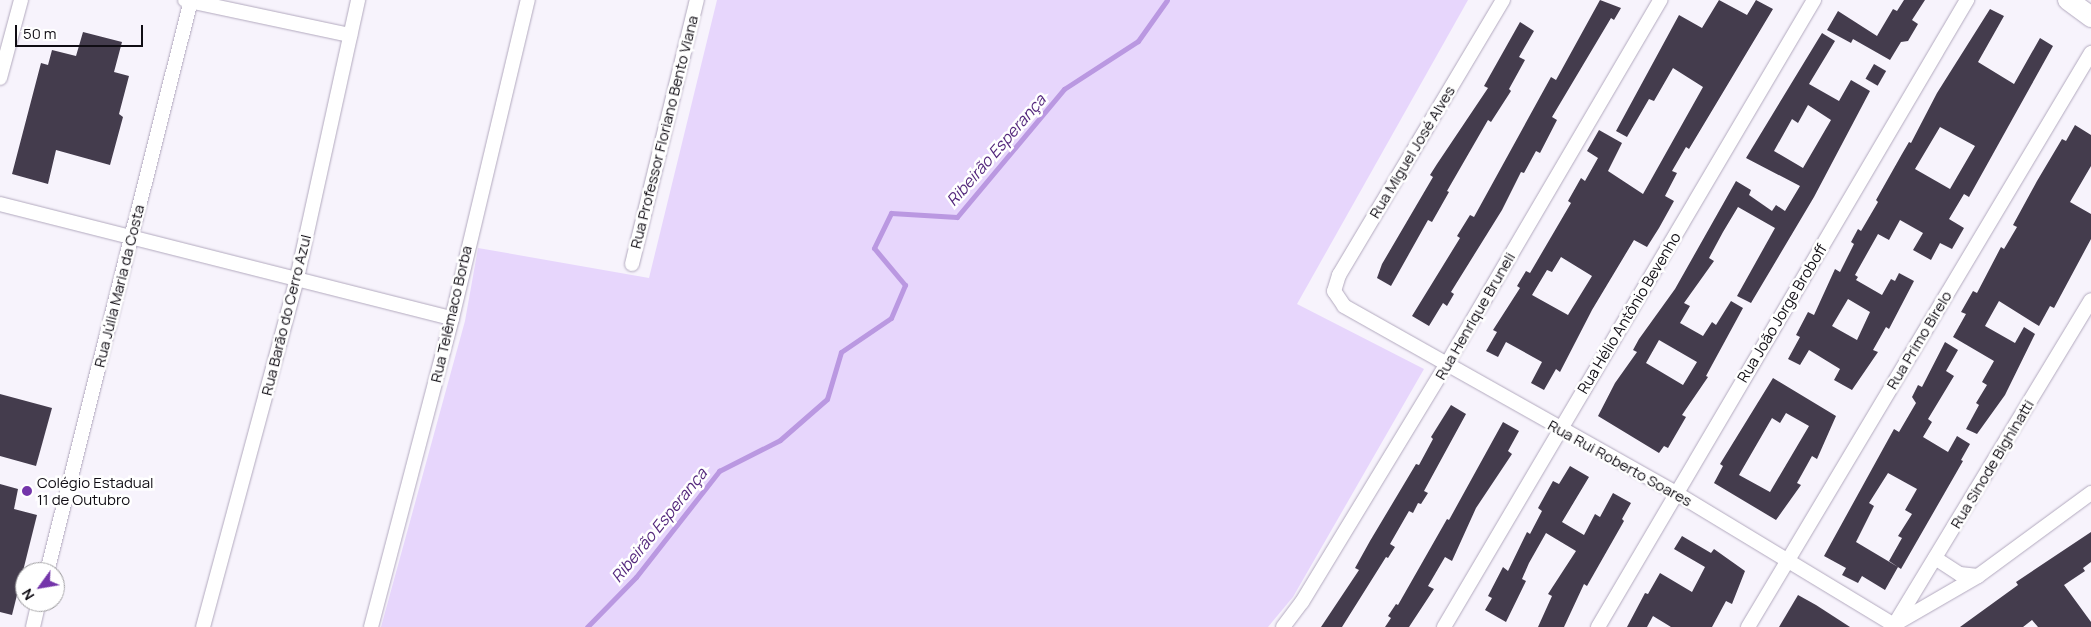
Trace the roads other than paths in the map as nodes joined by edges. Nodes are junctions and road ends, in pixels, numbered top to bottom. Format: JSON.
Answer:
{"nodes":[{"id":1,"x":21,"y":0,"type":"edge"},
{"id":2,"x":189,"y":0,"type":"edge"},
{"id":3,"x":358,"y":0,"type":"edge"},
{"id":4,"x":528,"y":0,"type":"edge"},
{"id":5,"x":697,"y":0,"type":"edge"},
{"id":6,"x":1503,"y":0,"type":"edge"},
{"id":7,"x":1660,"y":0,"type":"edge"},
{"id":8,"x":1814,"y":0,"type":"edge"},
{"id":9,"x":1967,"y":0,"type":"edge"},
{"id":10,"x":2068,"y":0,"type":"edge"},
{"id":11,"x":2091,"y":17,"type":"edge"},
{"id":12,"x":350,"y":35,"type":"junction"},
{"id":13,"x":2091,"y":53,"type":"edge"},
{"id":14,"x":0,"y":78,"type":"edge"},
{"id":15,"x":0,"y":204,"type":"edge"},
{"id":16,"x":131,"y":238,"type":"junction"},
{"id":17,"x":632,"y":264,"type":"dead end"},
{"id":18,"x":297,"y":278,"type":"junction"},
{"id":19,"x":2091,"y":300,"type":"edge"},
{"id":20,"x":1344,"y":306,"type":"joint"},
{"id":21,"x":452,"y":318,"type":"junction"},
{"id":22,"x":1448,"y":362,"type":"junction"},
{"id":23,"x":1560,"y":430,"type":"junction"},
{"id":24,"x":1676,"y":493,"type":"junction"},
{"id":25,"x":2091,"y":493,"type":"edge"},
{"id":26,"x":1935,"y":558,"type":"junction"},
{"id":27,"x":1787,"y":561,"type":"junction"},
{"id":28,"x":49,"y":562,"type":"edge"},
{"id":29,"x":1978,"y":576,"type":"junction"},
{"id":30,"x":37,"y":612,"type":"edge"},
{"id":31,"x":1893,"y":626,"type":"edge"},
{"id":32,"x":33,"y":627,"type":"edge"},
{"id":33,"x":203,"y":627,"type":"edge"},
{"id":34,"x":370,"y":627,"type":"edge"},
{"id":35,"x":1283,"y":627,"type":"edge"},
{"id":36,"x":1444,"y":627,"type":"edge"},
{"id":37,"x":1598,"y":627,"type":"edge"},
{"id":38,"x":1748,"y":627,"type":"edge"}],
"edges":[{"from":1,"to":14,"type":"street"},
{"from":2,"to":12,"type":"street"},
{"from":2,"to":16,"type":"street","name":"Rua Júlia Maria da Costa"},
{"from":3,"to":12,"type":"street","name":"Rua Barão do Cerro Azul"},
{"from":4,"to":21,"type":"street","name":"Rua Telêmaco Borba"},
{"from":5,"to":17,"type":"street","name":"Rua Professor Floriano Bento Viana"},
{"from":6,"to":20,"type":"street","name":"Rua Miguel José Alves"},
{"from":7,"to":22,"type":"street","name":"Rua Henrique Bruneli"},
{"from":8,"to":23,"type":"street","name":"Rua Hélio Antônio Bevenho"},
{"from":9,"to":24,"type":"street","name":"Rua João Jorge Broboff"},
{"from":10,"to":11,"type":"street"},
{"from":12,"to":18,"type":"street","name":"Rua Barão do Cerro Azul"},
{"from":13,"to":27,"type":"street","name":"Rua Primo Birelo"},
{"from":15,"to":16,"type":"street"},
{"from":16,"to":18,"type":"street"},
{"from":16,"to":28,"type":"street","name":"Rua Júlia Maria da Costa"},
{"from":18,"to":21,"type":"street"},
{"from":18,"to":33,"type":"street","name":"Rua Barão do Cerro Azul"},
{"from":19,"to":26,"type":"street","name":"Rua Sinode Bighinatti"},
{"from":20,"to":22,"type":"street","name":"Rua Rui Roberto Soares"},
{"from":21,"to":34,"type":"street","name":"Rua Telêmaco Borba"},
{"from":22,"to":23,"type":"street","name":"Rua Rui Roberto Soares"},
{"from":22,"to":35,"type":"street","name":"Rua Henrique Bruneli"},
{"from":23,"to":24,"type":"street","name":"Rua Rui Roberto Soares"},
{"from":23,"to":36,"type":"street","name":"Rua Hélio Antônio Bevenho"},
{"from":24,"to":27,"type":"street","name":"Rua Rui Roberto Soares"},
{"from":24,"to":37,"type":"street","name":"Rua João Jorge Broboff"},
{"from":25,"to":29,"type":"street"},
{"from":26,"to":29,"type":"street"},
{"from":26,"to":31,"type":"street","name":"Rua Sinode Bighinatti"},
{"from":27,"to":31,"type":"street","name":"Rua Rui Roberto Soares"},
{"from":27,"to":38,"type":"street","name":"Rua Primo Birelo"},
{"from":29,"to":31,"type":"street"},
{"from":30,"to":32,"type":"street"}]}
